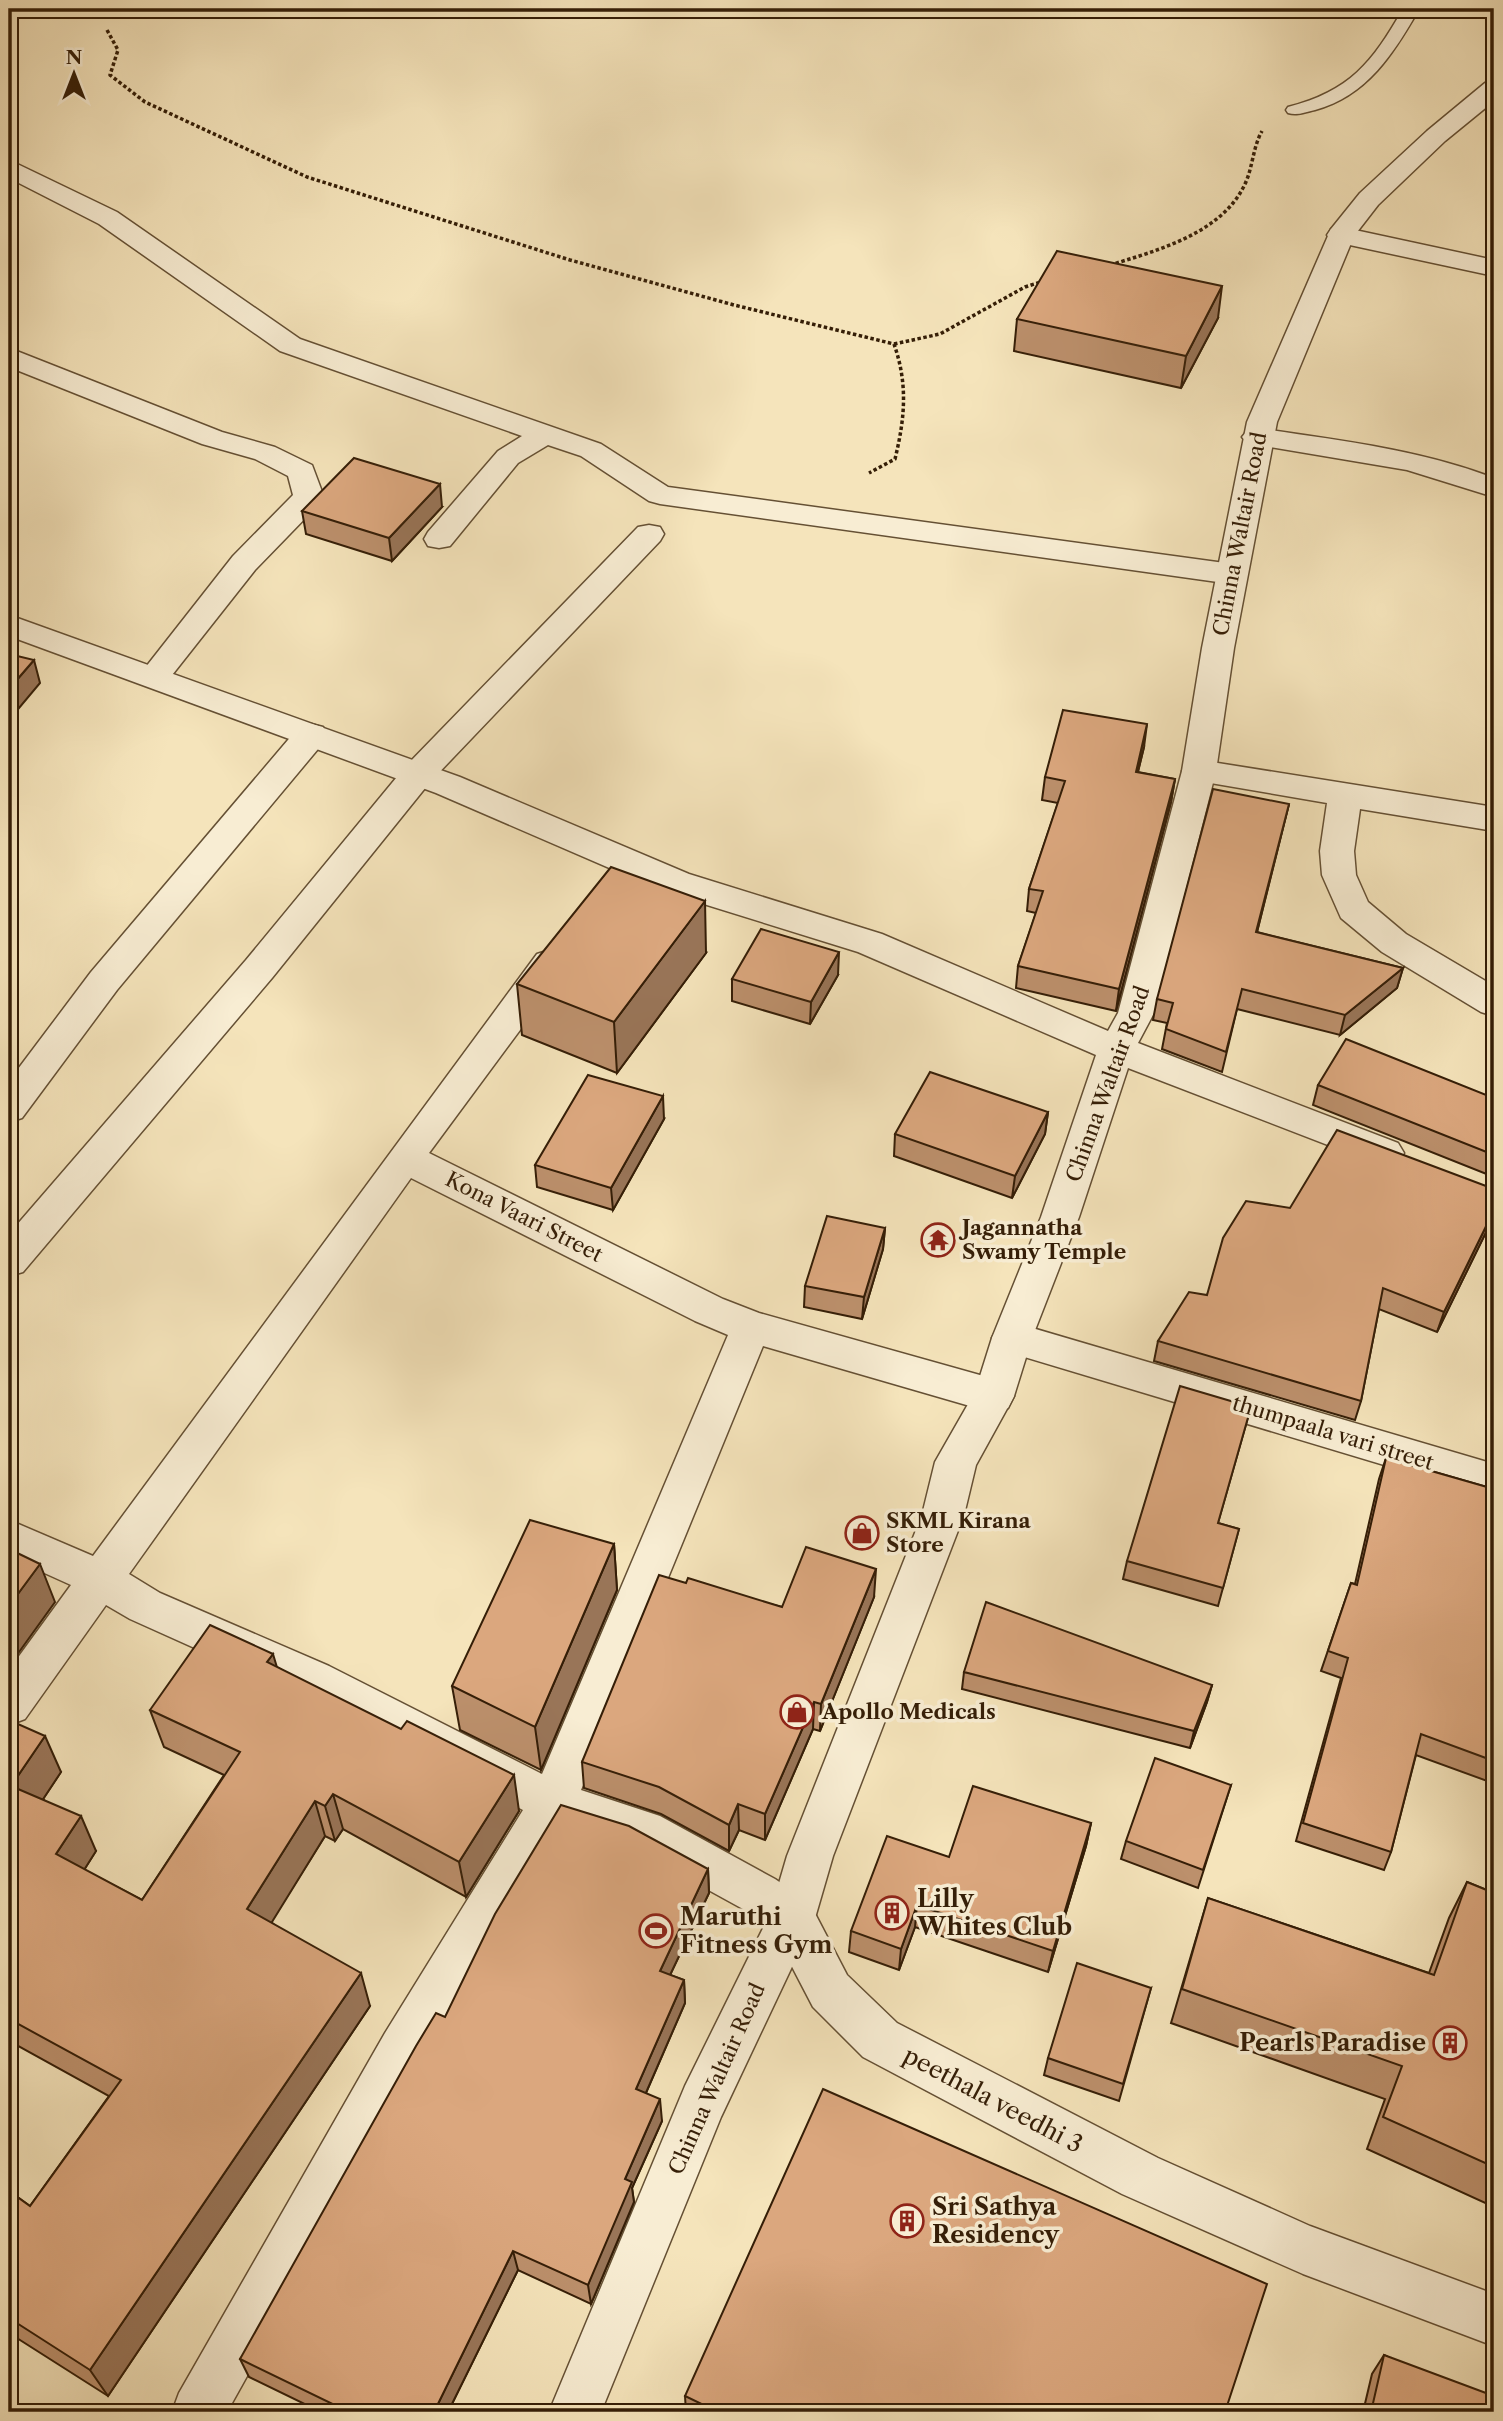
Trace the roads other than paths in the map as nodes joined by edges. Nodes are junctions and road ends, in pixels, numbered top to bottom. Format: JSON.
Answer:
{"nodes":[{"id":1,"x":1411,"y":9,"type":"edge"},
{"id":2,"x":1494,"y":88,"type":"edge"},
{"id":3,"x":1294,"y":110,"type":"road end"},
{"id":4,"x":9,"y":168,"type":"edge"},
{"id":5,"x":1341,"y":234,"type":"junction"},
{"id":6,"x":1494,"y":268,"type":"edge"},
{"id":7,"x":9,"y":357,"type":"edge"},
{"id":8,"x":546,"y":434,"type":"junction"},
{"id":9,"x":1257,"y":437,"type":"junction"},
{"id":10,"x":1494,"y":488,"type":"edge"},
{"id":11,"x":649,"y":534,"type":"dead end"},
{"id":12,"x":439,"y":539,"type":"dead end"},
{"id":13,"x":1232,"y":574,"type":"junction"},
{"id":14,"x":9,"y":625,"type":"edge"},
{"id":15,"x":155,"y":677,"type":"junction"},
{"id":16,"x":310,"y":735,"type":"junction"},
{"id":17,"x":1199,"y":771,"type":"junction"},
{"id":18,"x":418,"y":774,"type":"junction"},
{"id":19,"x":1345,"y":795,"type":"junction"},
{"id":20,"x":1494,"y":819,"type":"edge"},
{"id":21,"x":627,"y":860,"type":"junction"},
{"id":22,"x":602,"y":893,"type":"edge"},
{"id":23,"x":569,"y":937,"type":"edge"},
{"id":24,"x":1494,"y":1003,"type":"edge"},
{"id":25,"x":1116,"y":1049,"type":"junction"},
{"id":26,"x":9,"y":1108,"type":"edge"},
{"id":27,"x":405,"y":1158,"type":"junction"},
{"id":28,"x":1419,"y":1167,"type":"edge"},
{"id":29,"x":9,"y":1261,"type":"edge"},
{"id":30,"x":751,"y":1327,"type":"junction"},
{"id":31,"x":1012,"y":1338,"type":"junction"},
{"id":32,"x":994,"y":1396,"type":"junction"},
{"id":33,"x":1494,"y":1481,"type":"edge"},
{"id":34,"x":9,"y":1538,"type":"edge"},
{"id":35,"x":101,"y":1578,"type":"junction"},
{"id":36,"x":9,"y":1705,"type":"edge"},
{"id":37,"x":553,"y":1802,"type":"junction"},
{"id":38,"x":792,"y":1918,"type":"junction"},
{"id":39,"x":1494,"y":2320,"type":"edge"},
{"id":40,"x":198,"y":2412,"type":"edge"},
{"id":41,"x":575,"y":2412,"type":"edge"}],
"edges":[{"from":1,"to":3,"type":"lane"},
{"from":2,"to":5,"type":"street","name":"Chinna Waltair Road"},
{"from":4,"to":8,"type":"street"},
{"from":5,"to":6,"type":"street"},
{"from":5,"to":9,"type":"street","name":"Chinna Waltair Road"},
{"from":7,"to":15,"type":"street"},
{"from":8,"to":12,"type":"street"},
{"from":8,"to":13,"type":"street"},
{"from":9,"to":10,"type":"street"},
{"from":9,"to":13,"type":"street","name":"Chinna Waltair Road"},
{"from":11,"to":18,"type":"street"},
{"from":13,"to":17,"type":"street","name":"Chinna Waltair Road"},
{"from":14,"to":15,"type":"street"},
{"from":15,"to":16,"type":"street"},
{"from":16,"to":18,"type":"street"},
{"from":16,"to":26,"type":"street"},
{"from":17,"to":19,"type":"street"},
{"from":17,"to":25,"type":"street","name":"Chinna Waltair Road"},
{"from":18,"to":21,"type":"street"},
{"from":18,"to":29,"type":"street"},
{"from":19,"to":20,"type":"street"},
{"from":19,"to":24,"type":"street"},
{"from":21,"to":22,"type":"street"},
{"from":21,"to":25,"type":"street"},
{"from":23,"to":27,"type":"street"},
{"from":25,"to":28,"type":"street"},
{"from":25,"to":31,"type":"street","name":"Chinna Waltair Road"},
{"from":27,"to":30,"type":"street","name":"Kona Vaari Street"},
{"from":27,"to":35,"type":"street"},
{"from":30,"to":32,"type":"street","name":"Kona Vaari Street"},
{"from":30,"to":37,"type":"street"},
{"from":31,"to":32,"type":"street","name":"Chinna Waltair Road"},
{"from":31,"to":33,"type":"street","name":"thumpaala vari street"},
{"from":32,"to":38,"type":"street","name":"Chinna Waltair Road"},
{"from":34,"to":35,"type":"street","name":"peethala veedhi 3"},
{"from":35,"to":36,"type":"street"},
{"from":35,"to":37,"type":"street","name":"peethala veedhi 3"},
{"from":37,"to":38,"type":"street","name":"peethala veedhi 3"},
{"from":37,"to":40,"type":"street"},
{"from":38,"to":39,"type":"street","name":"peethala veedhi 3"},
{"from":38,"to":41,"type":"street","name":"Chinna Waltair Road"}]}
